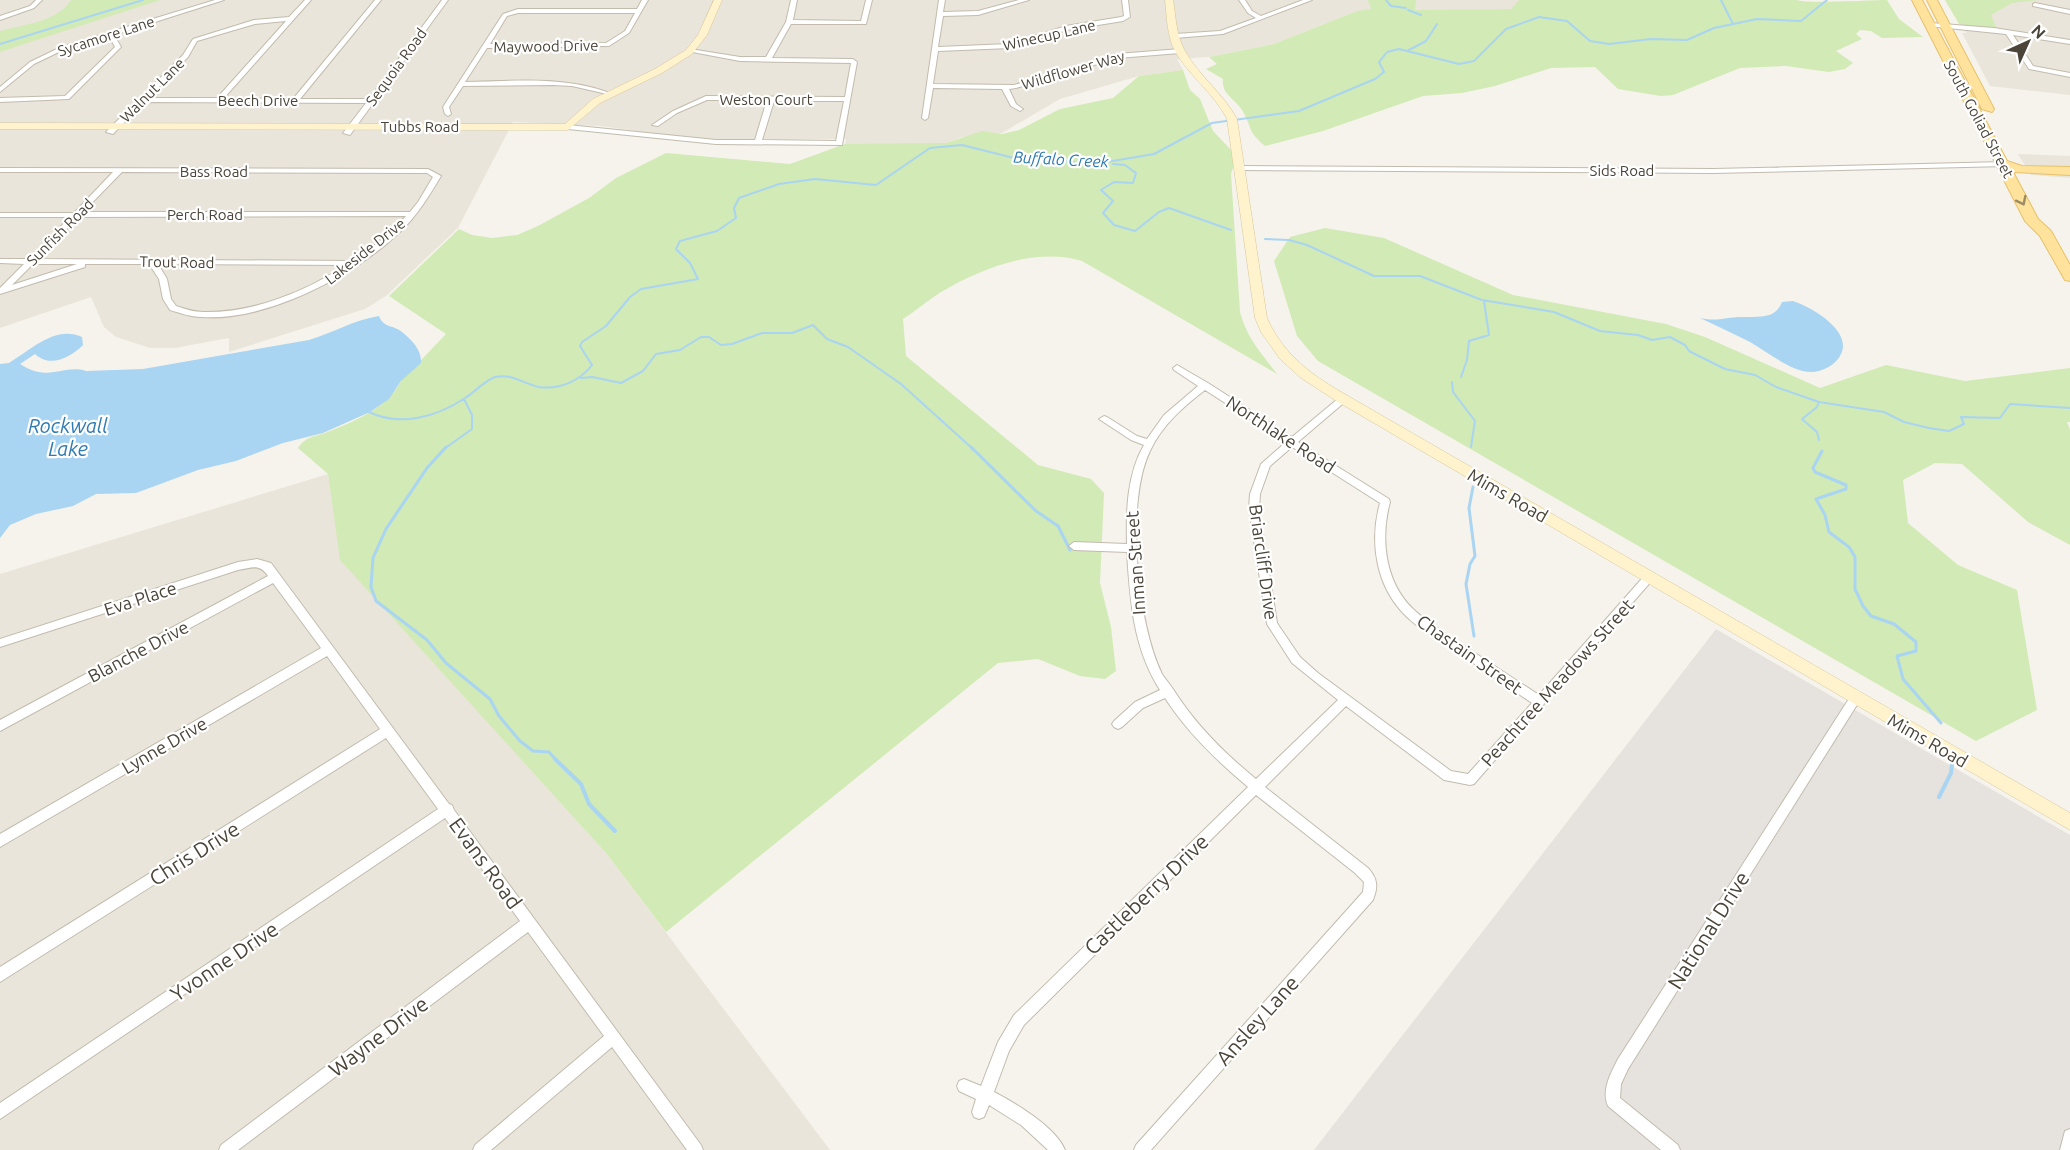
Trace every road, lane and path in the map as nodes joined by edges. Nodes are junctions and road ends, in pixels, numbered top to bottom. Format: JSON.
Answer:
{"nodes":[{"id":1,"x":39,"y":0,"type":"edge"},
{"id":2,"x":221,"y":0,"type":"edge"},
{"id":3,"x":308,"y":0,"type":"edge"},
{"id":4,"x":378,"y":0,"type":"edge"},
{"id":5,"x":445,"y":0,"type":"edge"},
{"id":6,"x":645,"y":0,"type":"edge"},
{"id":7,"x":718,"y":0,"type":"edge"},
{"id":8,"x":794,"y":0,"type":"edge"},
{"id":9,"x":869,"y":0,"type":"edge"},
{"id":10,"x":942,"y":0,"type":"edge"},
{"id":11,"x":1026,"y":0,"type":"edge"},
{"id":12,"x":1125,"y":0,"type":"edge"},
{"id":13,"x":1169,"y":0,"type":"edge"},
{"id":14,"x":1242,"y":0,"type":"edge"},
{"id":15,"x":1309,"y":0,"type":"edge"},
{"id":16,"x":1917,"y":0,"type":"edge"},
{"id":17,"x":1932,"y":0,"type":"edge"},
{"id":18,"x":2035,"y":5,"type":"dead end"},
{"id":19,"x":640,"y":11,"type":"junction"},
{"id":20,"x":2070,"y":12,"type":"edge"},
{"id":21,"x":941,"y":14,"type":"junction"},
{"id":22,"x":0,"y":18,"type":"edge"},
{"id":23,"x":1261,"y":18,"type":"junction"},
{"id":24,"x":291,"y":19,"type":"junction"},
{"id":25,"x":789,"y":22,"type":"junction"},
{"id":26,"x":1930,"y":25,"type":"junction"},
{"id":27,"x":1946,"y":27,"type":"junction"},
{"id":28,"x":110,"y":33,"type":"junction"},
{"id":29,"x":2009,"y":34,"type":"junction"},
{"id":30,"x":1175,"y":36,"type":"junction"},
{"id":31,"x":2070,"y":42,"type":"edge"},
{"id":32,"x":485,"y":46,"type":"junction"},
{"id":33,"x":936,"y":49,"type":"junction"},
{"id":34,"x":690,"y":51,"type":"junction"},
{"id":35,"x":1180,"y":51,"type":"junction"},
{"id":36,"x":768,"y":59,"type":"junction"},
{"id":37,"x":2070,"y":75,"type":"edge"},
{"id":38,"x":460,"y":84,"type":"junction"},
{"id":39,"x":931,"y":86,"type":"junction"},
{"id":40,"x":1005,"y":88,"type":"junction"},
{"id":41,"x":0,"y":90,"type":"edge"},
{"id":42,"x":605,"y":93,"type":"junction"},
{"id":43,"x":0,"y":99,"type":"edge"},
{"id":44,"x":771,"y":99,"type":"junction"},
{"id":45,"x":848,"y":99,"type":"junction"},
{"id":46,"x":144,"y":100,"type":"junction"},
{"id":47,"x":219,"y":100,"type":"junction"},
{"id":48,"x":296,"y":100,"type":"junction"},
{"id":49,"x":372,"y":101,"type":"junction"},
{"id":50,"x":1020,"y":109,"type":"dead end"},
{"id":51,"x":448,"y":114,"type":"dead end"},
{"id":52,"x":925,"y":118,"type":"dead end"},
{"id":53,"x":656,"y":125,"type":"dead end"},
{"id":54,"x":0,"y":126,"type":"edge"},
{"id":55,"x":568,"y":127,"type":"junction"},
{"id":56,"x":113,"y":129,"type":"junction"},
{"id":57,"x":350,"y":129,"type":"junction"},
{"id":58,"x":758,"y":143,"type":"junction"},
{"id":59,"x":2070,"y":161,"type":"edge"},
{"id":60,"x":2013,"y":165,"type":"junction"},
{"id":61,"x":1240,"y":168,"type":"junction"},
{"id":62,"x":0,"y":170,"type":"edge"},
{"id":63,"x":119,"y":171,"type":"junction"},
{"id":64,"x":428,"y":171,"type":"joint"},
{"id":65,"x":2070,"y":171,"type":"edge"},
{"id":66,"x":77,"y":214,"type":"junction"},
{"id":67,"x":411,"y":214,"type":"junction"},
{"id":68,"x":0,"y":215,"type":"edge"},
{"id":69,"x":0,"y":261,"type":"edge"},
{"id":70,"x":31,"y":261,"type":"junction"},
{"id":71,"x":92,"y":261,"type":"junction"},
{"id":72,"x":152,"y":262,"type":"junction"},
{"id":73,"x":354,"y":263,"type":"junction"},
{"id":74,"x":2070,"y":277,"type":"edge"},
{"id":75,"x":1,"y":292,"type":"edge"},
{"id":76,"x":1178,"y":368,"type":"dead end"},
{"id":77,"x":1205,"y":385,"type":"junction"},
{"id":78,"x":1343,"y":399,"type":"junction"},
{"id":79,"x":1104,"y":419,"type":"dead end"},
{"id":80,"x":1290,"y":442,"type":"junction"},
{"id":81,"x":1149,"y":443,"type":"junction"},
{"id":82,"x":1384,"y":502,"type":"joint"},
{"id":83,"x":1074,"y":546,"type":"dead end"},
{"id":84,"x":1133,"y":548,"type":"junction"},
{"id":85,"x":275,"y":577,"type":"junction"},
{"id":86,"x":1650,"y":577,"type":"junction"},
{"id":87,"x":0,"y":643,"type":"edge"},
{"id":88,"x":328,"y":650,"type":"junction"},
{"id":89,"x":1168,"y":691,"type":"junction"},
{"id":90,"x":1856,"y":697,"type":"junction"},
{"id":91,"x":1345,"y":700,"type":"junction"},
{"id":92,"x":1540,"y":702,"type":"junction"},
{"id":93,"x":1118,"y":724,"type":"dead end"},
{"id":94,"x":0,"y":726,"type":"edge"},
{"id":95,"x":387,"y":731,"type":"junction"},
{"id":96,"x":1460,"y":780,"type":"joint"},
{"id":97,"x":1257,"y":786,"type":"junction"},
{"id":98,"x":448,"y":809,"type":"junction"},
{"id":99,"x":2070,"y":822,"type":"edge"},
{"id":100,"x":0,"y":841,"type":"edge"},
{"id":101,"x":1372,"y":888,"type":"joint"},
{"id":102,"x":529,"y":923,"type":"junction"},
{"id":103,"x":0,"y":975,"type":"edge"},
{"id":104,"x":613,"y":1037,"type":"junction"},
{"id":105,"x":963,"y":1086,"type":"dead end"},
{"id":106,"x":984,"y":1095,"type":"junction"},
{"id":107,"x":0,"y":1112,"type":"edge"},
{"id":108,"x":979,"y":1112,"type":"dead end"},
{"id":109,"x":2070,"y":1136,"type":"edge"},
{"id":110,"x":226,"y":1150,"type":"edge"},
{"id":111,"x":480,"y":1150,"type":"edge"},
{"id":112,"x":696,"y":1150,"type":"edge"},
{"id":113,"x":1058,"y":1150,"type":"edge"},
{"id":114,"x":1141,"y":1150,"type":"edge"},
{"id":115,"x":1673,"y":1150,"type":"edge"},
{"id":116,"x":2067,"y":1150,"type":"edge"}],
"edges":[{"from":1,"to":22,"type":"street"},
{"from":2,"to":28,"type":"street","name":"Sycamore Lane"},
{"from":3,"to":24,"type":"street"},
{"from":4,"to":48,"type":"street"},
{"from":5,"to":49,"type":"street","name":"Sequoia Road"},
{"from":6,"to":19,"type":"street"},
{"from":7,"to":34,"type":"street"},
{"from":8,"to":25,"type":"street"},
{"from":9,"to":25,"type":"street"},
{"from":10,"to":21,"type":"street"},
{"from":11,"to":21,"type":"street"},
{"from":12,"to":33,"type":"street","name":"Winecup Lane"},
{"from":13,"to":30,"type":"street","name":"Mims Road"},
{"from":14,"to":23,"type":"street"},
{"from":15,"to":23,"type":"street"},
{"from":16,"to":26,"type":"main road","name":"South Goliad Street"},
{"from":17,"to":27,"type":"main road","name":"South Goliad Street"},
{"from":18,"to":20,"type":"street"},
{"from":19,"to":32,"type":"street","name":"Maywood Drive"},
{"from":19,"to":32,"type":"street"},
{"from":21,"to":33,"type":"street"},
{"from":23,"to":30,"type":"street"},
{"from":24,"to":46,"type":"street","name":"Walnut Lane"},
{"from":24,"to":47,"type":"street"},
{"from":25,"to":36,"type":"street"},
{"from":26,"to":27,"type":"street"},
{"from":26,"to":60,"type":"main road","name":"South Goliad Street"},
{"from":27,"to":29,"type":"street"},
{"from":27,"to":60,"type":"main road","name":"South Goliad Street"},
{"from":28,"to":41,"type":"street","name":"Sycamore Lane"},
{"from":28,"to":43,"type":"street"},
{"from":29,"to":31,"type":"street"},
{"from":29,"to":37,"type":"street"},
{"from":30,"to":35,"type":"street","name":"Mims Road"},
{"from":32,"to":38,"type":"street"},
{"from":33,"to":39,"type":"street"},
{"from":34,"to":36,"type":"street"},
{"from":34,"to":42,"type":"street"},
{"from":35,"to":40,"type":"street","name":"Wildflower Way"},
{"from":35,"to":61,"type":"street","name":"Mims Road"},
{"from":36,"to":45,"type":"street"},
{"from":38,"to":42,"type":"street"},
{"from":38,"to":51,"type":"street"},
{"from":39,"to":40,"type":"street","name":"Wildflower Way"},
{"from":39,"to":52,"type":"street"},
{"from":40,"to":50,"type":"street"},
{"from":42,"to":55,"type":"street"},
{"from":44,"to":45,"type":"street","name":"Weston Court"},
{"from":44,"to":53,"type":"street","name":"Weston Court"},
{"from":44,"to":58,"type":"street"},
{"from":45,"to":58,"type":"street","name":"Tubbs Road"},
{"from":46,"to":47,"type":"street","name":"Beech Drive"},
{"from":46,"to":56,"type":"street","name":"Walnut Lane"},
{"from":47,"to":48,"type":"street","name":"Beech Drive"},
{"from":48,"to":49,"type":"street","name":"Beech Drive"},
{"from":49,"to":57,"type":"street","name":"Sequoia Road"},
{"from":54,"to":56,"type":"street","name":"Tubbs Road"},
{"from":55,"to":57,"type":"street","name":"Tubbs Road"},
{"from":55,"to":58,"type":"street","name":"Tubbs Road"},
{"from":56,"to":57,"type":"street","name":"Tubbs Road"},
{"from":59,"to":60,"type":"main road"},
{"from":60,"to":61,"type":"street","name":"Sids Road"},
{"from":60,"to":65,"type":"main road"},
{"from":60,"to":74,"type":"main road","name":"South Goliad Street"},
{"from":61,"to":78,"type":"street","name":"Mims Road"},
{"from":62,"to":63,"type":"street","name":"Bass Road"},
{"from":63,"to":64,"type":"street","name":"Bass Road"},
{"from":63,"to":66,"type":"street","name":"Sunfish Road"},
{"from":64,"to":67,"type":"street","name":"Lakeside Drive"},
{"from":66,"to":67,"type":"street","name":"Perch Road"},
{"from":66,"to":68,"type":"street","name":"Perch Road"},
{"from":66,"to":70,"type":"street","name":"Sunfish Road"},
{"from":67,"to":73,"type":"street","name":"Lakeside Drive"},
{"from":69,"to":70,"type":"street","name":"Trout Road"},
{"from":70,"to":71,"type":"street","name":"Trout Road"},
{"from":70,"to":75,"type":"street","name":"Sunfish Road"},
{"from":71,"to":72,"type":"street","name":"Trout Road"},
{"from":71,"to":75,"type":"street"},
{"from":72,"to":73,"type":"street","name":"Trout Road"},
{"from":72,"to":73,"type":"street","name":"Lakeside Drive"},
{"from":76,"to":77,"type":"street","name":"Northlake Road"},
{"from":77,"to":80,"type":"street","name":"Northlake Road"},
{"from":77,"to":81,"type":"street","name":"Inman Street"},
{"from":78,"to":80,"type":"street","name":"Briarcliff Drive"},
{"from":78,"to":86,"type":"street","name":"Mims Road"},
{"from":79,"to":81,"type":"street"},
{"from":80,"to":82,"type":"street","name":"Northlake Road"},
{"from":80,"to":91,"type":"street","name":"Briarcliff Drive"},
{"from":81,"to":84,"type":"street","name":"Inman Street"},
{"from":82,"to":92,"type":"street","name":"Chastain Street"},
{"from":83,"to":84,"type":"street"},
{"from":84,"to":89,"type":"street","name":"Inman Street"},
{"from":85,"to":87,"type":"street","name":"Eva Place"},
{"from":85,"to":88,"type":"street","name":"Evans Road"},
{"from":85,"to":94,"type":"street","name":"Blanche Drive"},
{"from":86,"to":90,"type":"street","name":"Mims Road"},
{"from":86,"to":92,"type":"street","name":"Peachtree Meadows Street"},
{"from":88,"to":95,"type":"street","name":"Evans Road"},
{"from":88,"to":100,"type":"street","name":"Lynne Drive"},
{"from":89,"to":93,"type":"street"},
{"from":89,"to":97,"type":"street","name":"Inman Street"},
{"from":90,"to":99,"type":"street","name":"Mims Road"},
{"from":90,"to":115,"type":"street","name":"National Drive"},
{"from":91,"to":96,"type":"street","name":"Briarcliff Drive"},
{"from":91,"to":97,"type":"street","name":"Castleberry Drive"},
{"from":92,"to":96,"type":"street","name":"Peachtree Meadows Street"},
{"from":95,"to":98,"type":"street","name":"Evans Road"},
{"from":95,"to":103,"type":"street","name":"Chris Drive"},
{"from":97,"to":101,"type":"street","name":"Inman Street"},
{"from":97,"to":106,"type":"street","name":"Castleberry Drive"},
{"from":98,"to":102,"type":"street","name":"Evans Road"},
{"from":98,"to":107,"type":"street","name":"Yvonne Drive"},
{"from":101,"to":114,"type":"street","name":"Ansley Lane"},
{"from":102,"to":104,"type":"street","name":"Evans Road"},
{"from":102,"to":110,"type":"street","name":"Wayne Drive"},
{"from":104,"to":111,"type":"street"},
{"from":104,"to":112,"type":"street","name":"Evans Road"},
{"from":105,"to":106,"type":"street"},
{"from":106,"to":108,"type":"street","name":"Castleberry Drive"},
{"from":106,"to":113,"type":"street"},
{"from":109,"to":116,"type":"street"}]}
